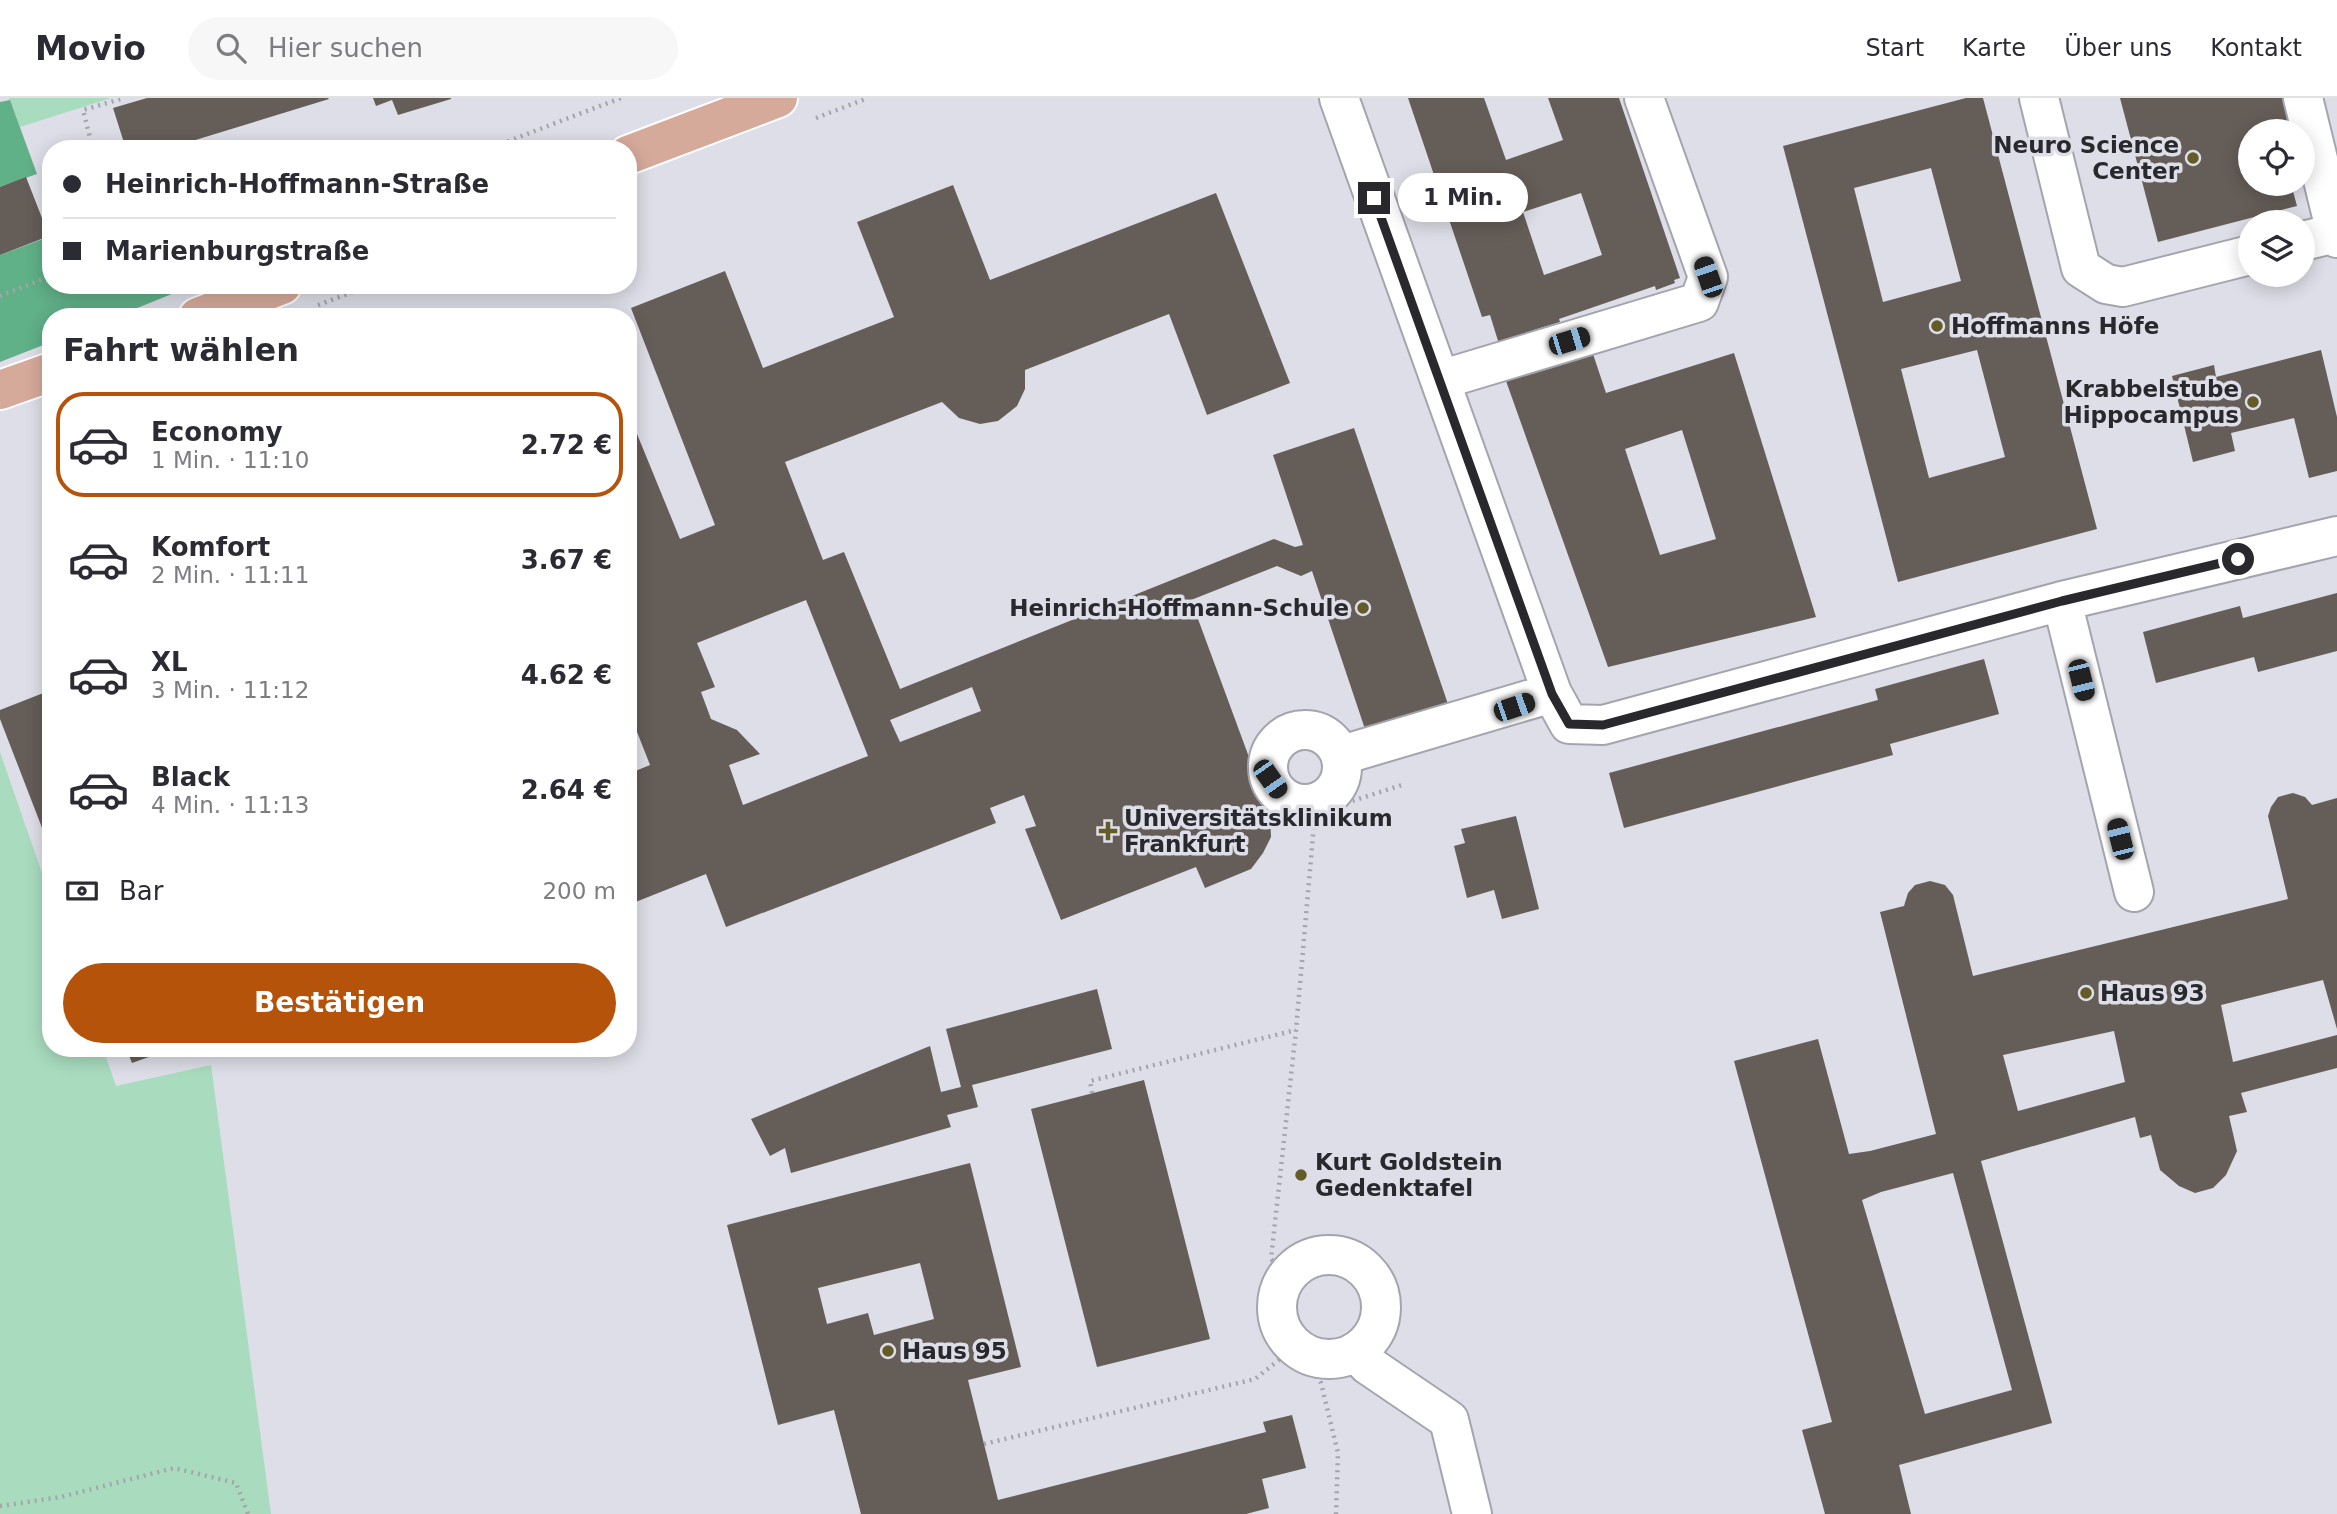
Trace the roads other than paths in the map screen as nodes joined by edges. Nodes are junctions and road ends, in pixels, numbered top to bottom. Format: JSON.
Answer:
{"nodes":[{"id":1,"x":778,"y":98,"type":"edge"},
{"id":2,"x":1339,"y":98,"type":"edge"},
{"id":3,"x":1644,"y":98,"type":"edge"},
{"id":4,"x":2039,"y":98,"type":"edge"},
{"id":5,"x":2303,"y":98,"type":"edge"},
{"id":6,"x":637,"y":152,"type":"edge"},
{"id":7,"x":2325,"y":237,"type":"edge"},
{"id":8,"x":2238,"y":257,"type":"edge"},
{"id":9,"x":297,"y":297,"type":"edge"},
{"id":10,"x":243,"y":308,"type":"edge"},
{"id":11,"x":42,"y":375,"type":"edge"},
{"id":12,"x":1440,"y":380,"type":"junction"},
{"id":13,"x":0,"y":390,"type":"edge"},
{"id":14,"x":2337,"y":536,"type":"edge"},
{"id":15,"x":2062,"y":601,"type":"junction"},
{"id":16,"x":1561,"y":709,"type":"junction"},
{"id":17,"x":1342,"y":755,"type":"junction"},
{"id":18,"x":2134,"y":892,"type":"dead end"},
{"id":19,"x":1357,"y":1353,"type":"junction"},
{"id":20,"x":1472,"y":1514,"type":"edge"}],
"edges":[{"from":1,"to":6,"type":"main road"},
{"from":2,"to":12,"type":"street"},
{"from":3,"to":12,"type":"street"},
{"from":4,"to":8,"type":"street"},
{"from":5,"to":7,"type":"street"},
{"from":9,"to":10,"type":"main road"},
{"from":11,"to":13,"type":"main road"},
{"from":12,"to":16,"type":"street"},
{"from":14,"to":15,"type":"street"},
{"from":15,"to":16,"type":"street"},
{"from":15,"to":18,"type":"street"},
{"from":16,"to":17,"type":"street"},
{"from":17,"to":17,"type":"street"},
{"from":19,"to":19,"type":"street"},
{"from":19,"to":20,"type":"street"}]}
